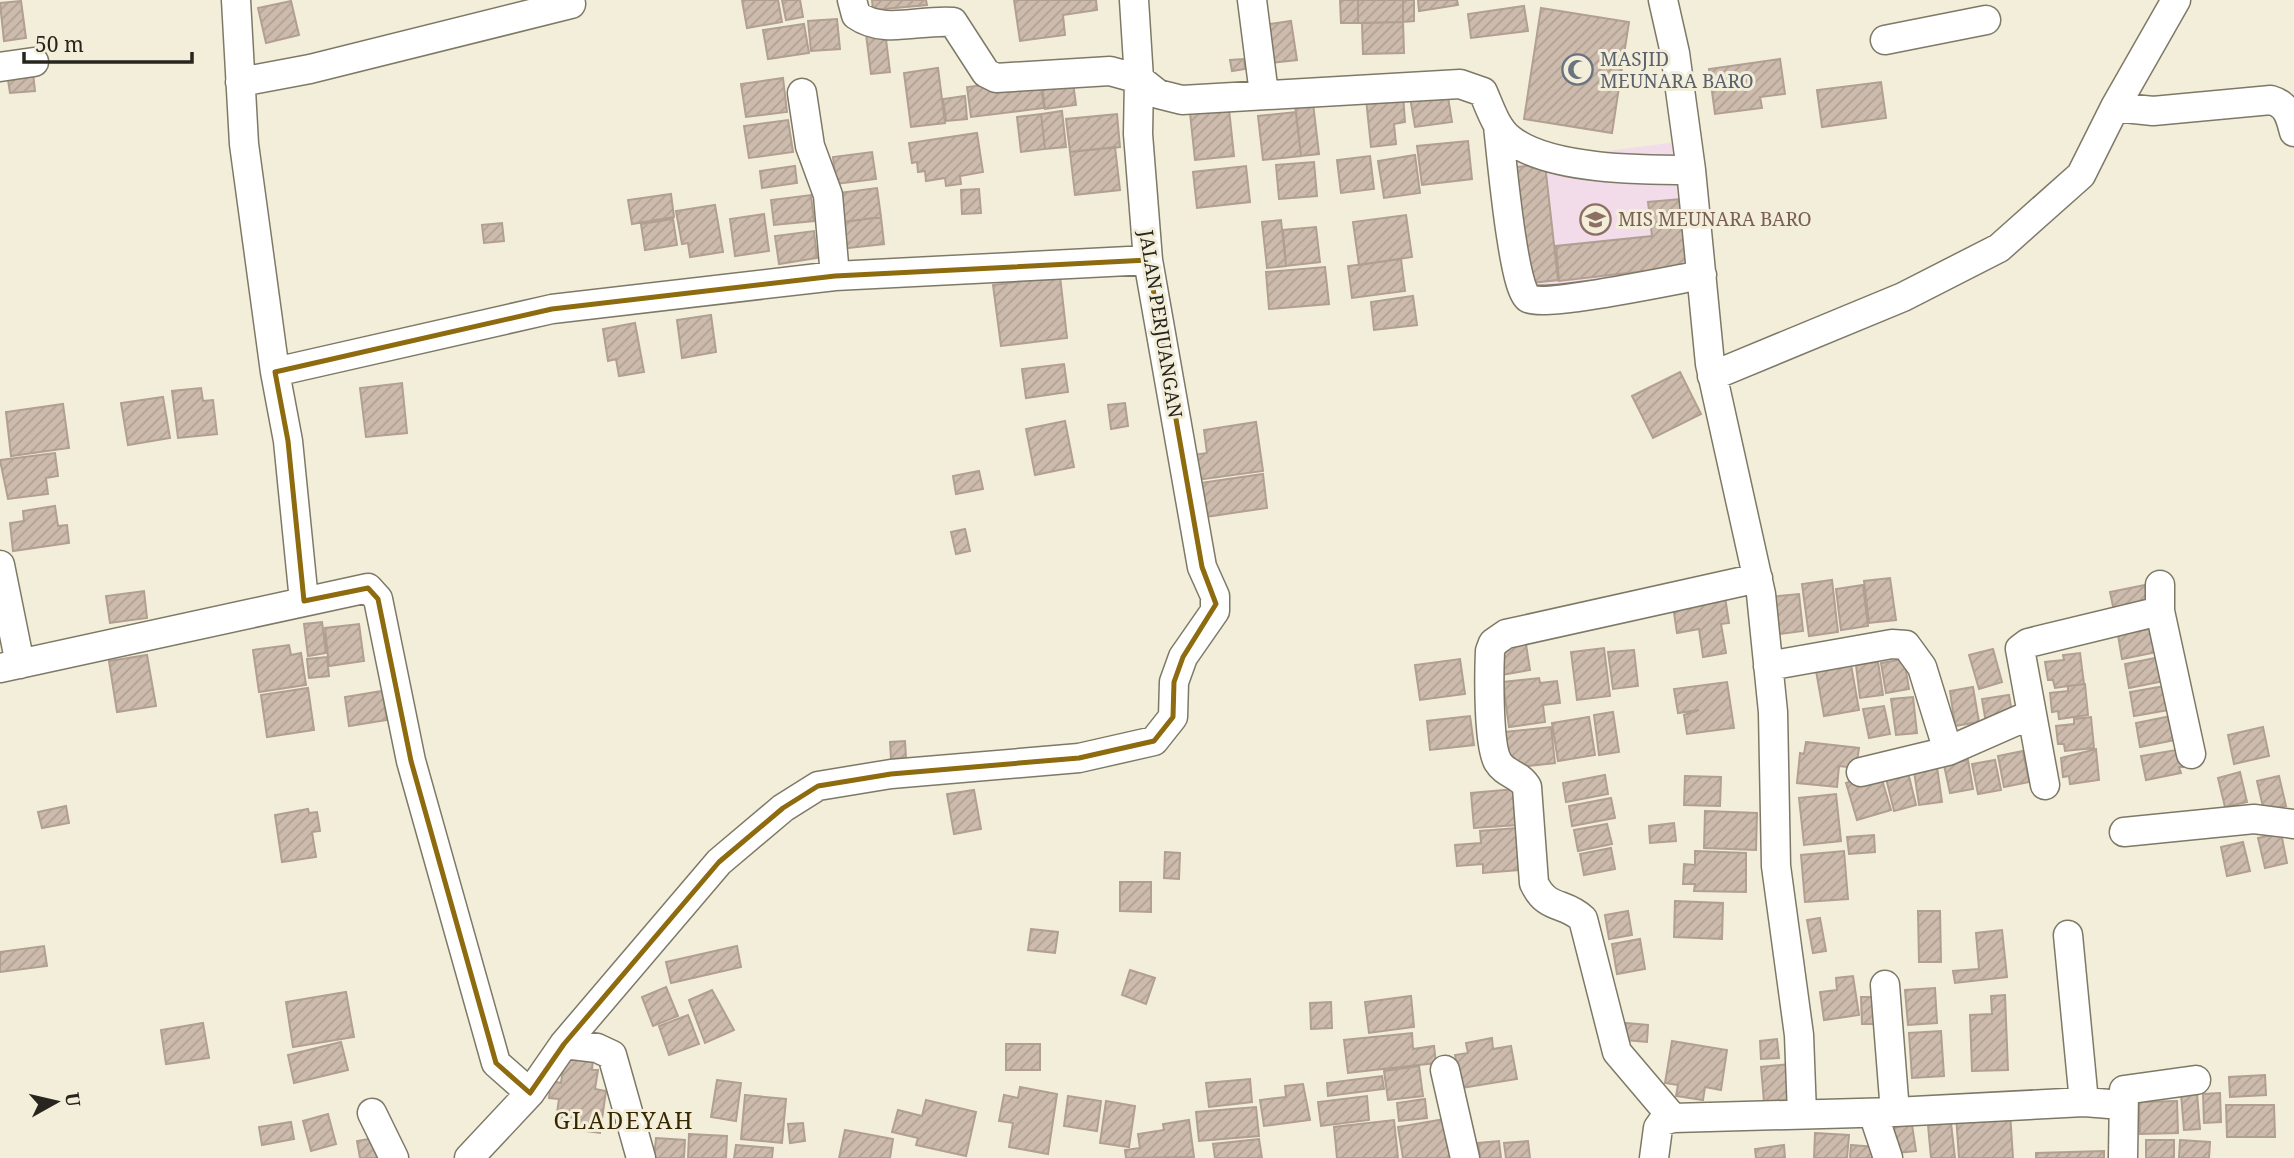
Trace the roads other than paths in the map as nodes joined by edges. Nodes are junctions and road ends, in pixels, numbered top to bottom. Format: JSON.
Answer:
{"nodes":[{"id":1,"x":236,"y":0,"type":"edge"},
{"id":2,"x":852,"y":0,"type":"edge"},
{"id":3,"x":1134,"y":0,"type":"edge"},
{"id":4,"x":1252,"y":0,"type":"edge"},
{"id":5,"x":1663,"y":0,"type":"edge"},
{"id":6,"x":2176,"y":0,"type":"edge"},
{"id":7,"x":571,"y":4,"type":"dead end"},
{"id":8,"x":1952,"y":13,"type":"edge"},
{"id":9,"x":1986,"y":20,"type":"dead end"},
{"id":10,"x":1885,"y":40,"type":"dead end"},
{"id":11,"x":34,"y":62,"type":"dead end"},
{"id":12,"x":0,"y":67,"type":"edge"},
{"id":13,"x":1139,"y":79,"type":"junction"},
{"id":14,"x":240,"y":82,"type":"junction"},
{"id":15,"x":803,"y":93,"type":"dead end"},
{"id":16,"x":1264,"y":94,"type":"junction"},
{"id":17,"x":2115,"y":107,"type":"junction"},
{"id":18,"x":1498,"y":126,"type":"junction"},
{"id":19,"x":2294,"y":132,"type":"edge"},
{"id":20,"x":1691,"y":170,"type":"junction"},
{"id":21,"x":1148,"y":260,"type":"junction"},
{"id":22,"x":1702,"y":275,"type":"junction"},
{"id":23,"x":835,"y":276,"type":"junction"},
{"id":24,"x":1710,"y":361,"type":"junction"},
{"id":25,"x":275,"y":372,"type":"junction"},
{"id":26,"x":0,"y":565,"type":"edge"},
{"id":27,"x":1758,"y":578,"type":"junction"},
{"id":28,"x":304,"y":601,"type":"junction"},
{"id":29,"x":10,"y":666,"type":"edge"},
{"id":30,"x":1768,"y":666,"type":"junction"},
{"id":31,"x":2032,"y":714,"type":"junction"},
{"id":32,"x":1948,"y":751,"type":"junction"},
{"id":33,"x":2191,"y":754,"type":"dead end"},
{"id":34,"x":1861,"y":772,"type":"dead end"},
{"id":35,"x":2045,"y":785,"type":"dead end"},
{"id":36,"x":2294,"y":824,"type":"edge"},
{"id":37,"x":2124,"y":832,"type":"dead end"},
{"id":38,"x":2068,"y":935,"type":"dead end"},
{"id":39,"x":1885,"y":985,"type":"dead end"},
{"id":40,"x":564,"y":1044,"type":"junction"},
{"id":41,"x":1445,"y":1070,"type":"dead end"},
{"id":42,"x":2196,"y":1080,"type":"dead end"},
{"id":43,"x":527,"y":1090,"type":"junction"},
{"id":44,"x":2084,"y":1102,"type":"junction"},
{"id":45,"x":2122,"y":1105,"type":"junction"},
{"id":46,"x":372,"y":1112,"type":"dead end"},
{"id":47,"x":1884,"y":1112,"type":"junction"},
{"id":48,"x":1802,"y":1115,"type":"junction"},
{"id":49,"x":1673,"y":1118,"type":"junction"},
{"id":50,"x":394,"y":1158,"type":"edge"},
{"id":51,"x":469,"y":1158,"type":"edge"},
{"id":52,"x":641,"y":1158,"type":"edge"},
{"id":53,"x":1465,"y":1158,"type":"edge"},
{"id":54,"x":1654,"y":1158,"type":"edge"},
{"id":55,"x":1888,"y":1158,"type":"edge"},
{"id":56,"x":2123,"y":1158,"type":"edge"}],
"edges":[{"from":1,"to":14,"type":"street"},
{"from":2,"to":13,"type":"street"},
{"from":3,"to":13,"type":"street","name":"JALAN PERJUANGAN"},
{"from":4,"to":16,"type":"street"},
{"from":5,"to":20,"type":"street"},
{"from":6,"to":17,"type":"street"},
{"from":7,"to":14,"type":"street"},
{"from":8,"to":9,"type":"street"},
{"from":8,"to":10,"type":"street"},
{"from":11,"to":12,"type":"street"},
{"from":13,"to":16,"type":"street"},
{"from":13,"to":21,"type":"street","name":"JALAN PERJUANGAN"},
{"from":14,"to":25,"type":"street"},
{"from":15,"to":23,"type":"street"},
{"from":16,"to":18,"type":"street"},
{"from":17,"to":19,"type":"street"},
{"from":17,"to":24,"type":"street"},
{"from":18,"to":20,"type":"street"},
{"from":18,"to":22,"type":"street"},
{"from":20,"to":22,"type":"street"},
{"from":21,"to":23,"type":"street"},
{"from":21,"to":40,"type":"street","name":"JALAN PERJUANGAN"},
{"from":22,"to":24,"type":"street"},
{"from":23,"to":25,"type":"street"},
{"from":24,"to":27,"type":"street"},
{"from":25,"to":28,"type":"street"},
{"from":26,"to":29,"type":"street"},
{"from":27,"to":30,"type":"street"},
{"from":27,"to":49,"type":"street"},
{"from":28,"to":29,"type":"street"},
{"from":28,"to":43,"type":"street"},
{"from":30,"to":32,"type":"street"},
{"from":30,"to":48,"type":"street"},
{"from":31,"to":32,"type":"street"},
{"from":31,"to":33,"type":"street"},
{"from":31,"to":35,"type":"street"},
{"from":32,"to":34,"type":"street"},
{"from":36,"to":37,"type":"street"},
{"from":38,"to":44,"type":"street"},
{"from":39,"to":47,"type":"street"},
{"from":40,"to":43,"type":"street"},
{"from":40,"to":52,"type":"street"},
{"from":41,"to":53,"type":"street"},
{"from":42,"to":45,"type":"street"},
{"from":43,"to":51,"type":"street"},
{"from":44,"to":45,"type":"street"},
{"from":44,"to":47,"type":"street"},
{"from":45,"to":56,"type":"street"},
{"from":46,"to":50,"type":"street"},
{"from":47,"to":48,"type":"street"},
{"from":47,"to":55,"type":"street"},
{"from":48,"to":49,"type":"street"},
{"from":49,"to":54,"type":"street"}]}
